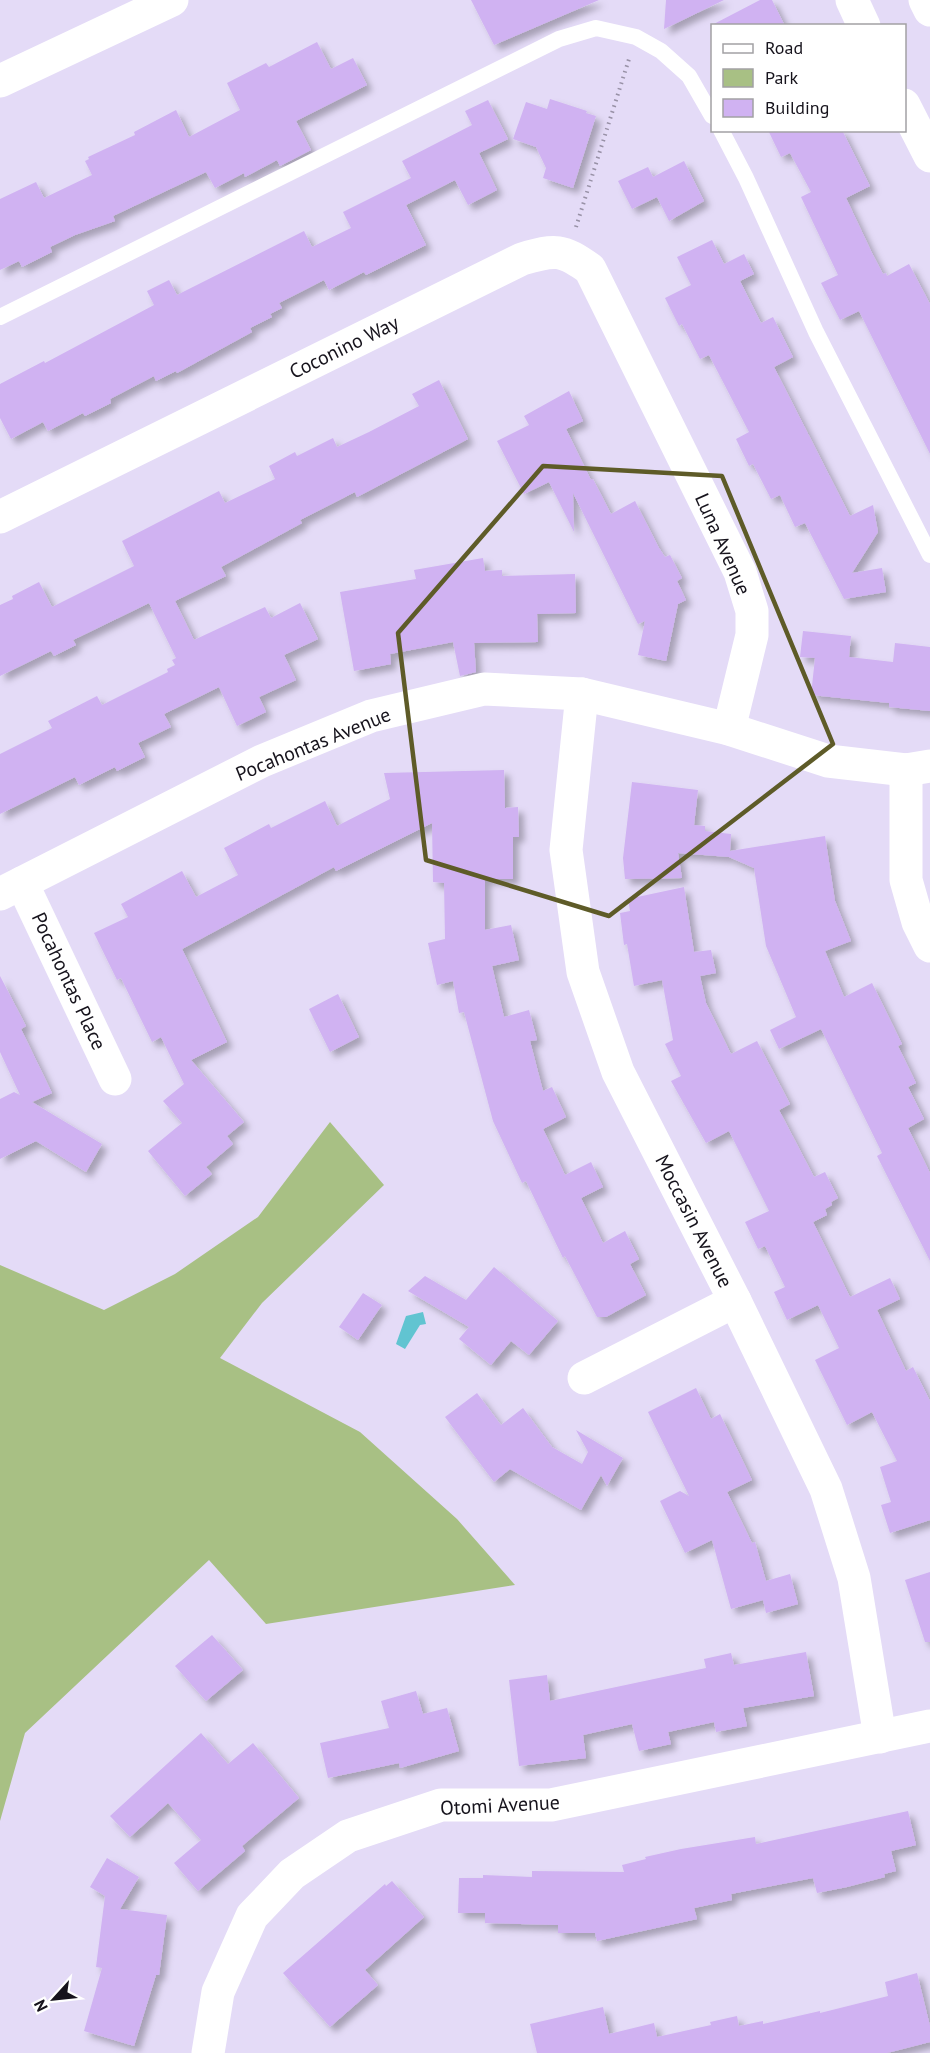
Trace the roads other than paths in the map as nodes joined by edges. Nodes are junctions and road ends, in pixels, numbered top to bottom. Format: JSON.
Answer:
{"nodes":[{"id":1,"x":171,"y":0,"type":"edge"},
{"id":2,"x":852,"y":0,"type":"edge"},
{"id":3,"x":925,"y":0,"type":"edge"},
{"id":4,"x":930,"y":10,"type":"edge"},
{"id":5,"x":863,"y":24,"type":"edge"},
{"id":6,"x":0,"y":81,"type":"edge"},
{"id":7,"x":906,"y":109,"type":"edge"},
{"id":8,"x":711,"y":114,"type":"edge"},
{"id":9,"x":722,"y":132,"type":"edge"},
{"id":10,"x":930,"y":156,"type":"edge"},
{"id":11,"x":568,"y":253,"type":"joint"},
{"id":12,"x":0,"y":317,"type":"edge"},
{"id":13,"x":0,"y":517,"type":"edge"},
{"id":14,"x":930,"y":555,"type":"edge"},
{"id":15,"x":582,"y":694,"type":"junction"},
{"id":16,"x":729,"y":729,"type":"junction"},
{"id":17,"x":918,"y":768,"type":"edge"},
{"id":18,"x":11,"y":889,"type":"edge"},
{"id":19,"x":930,"y":946,"type":"edge"},
{"id":20,"x":115,"y":1079,"type":"dead end"},
{"id":21,"x":735,"y":1301,"type":"junction"},
{"id":22,"x":584,"y":1378,"type":"dead end"},
{"id":23,"x":930,"y":1726,"type":"edge"},
{"id":24,"x":880,"y":1737,"type":"junction"},
{"id":25,"x":208,"y":2053,"type":"edge"}],
"edges":[{"from":1,"to":6,"type":"street"},
{"from":2,"to":5,"type":"street"},
{"from":3,"to":4,"type":"street"},
{"from":7,"to":10,"type":"street"},
{"from":8,"to":12,"type":"lane"},
{"from":9,"to":14,"type":"lane"},
{"from":11,"to":13,"type":"street","name":"Coconino Way"},
{"from":11,"to":16,"type":"street","name":"Luna Avenue"},
{"from":15,"to":16,"type":"street","name":"Pocahontas Avenue"},
{"from":15,"to":18,"type":"street","name":"Pocahontas Avenue"},
{"from":15,"to":21,"type":"street","name":"Moccasin Avenue"},
{"from":16,"to":17,"type":"street","name":"Pocahontas Avenue"},
{"from":17,"to":19,"type":"street"},
{"from":18,"to":20,"type":"street","name":"Pocahontas Place"},
{"from":21,"to":22,"type":"street"},
{"from":21,"to":24,"type":"street","name":"Moccasin Avenue"},
{"from":23,"to":24,"type":"street","name":"Otomi Avenue"},
{"from":24,"to":25,"type":"street","name":"Otomi Avenue"}]}
